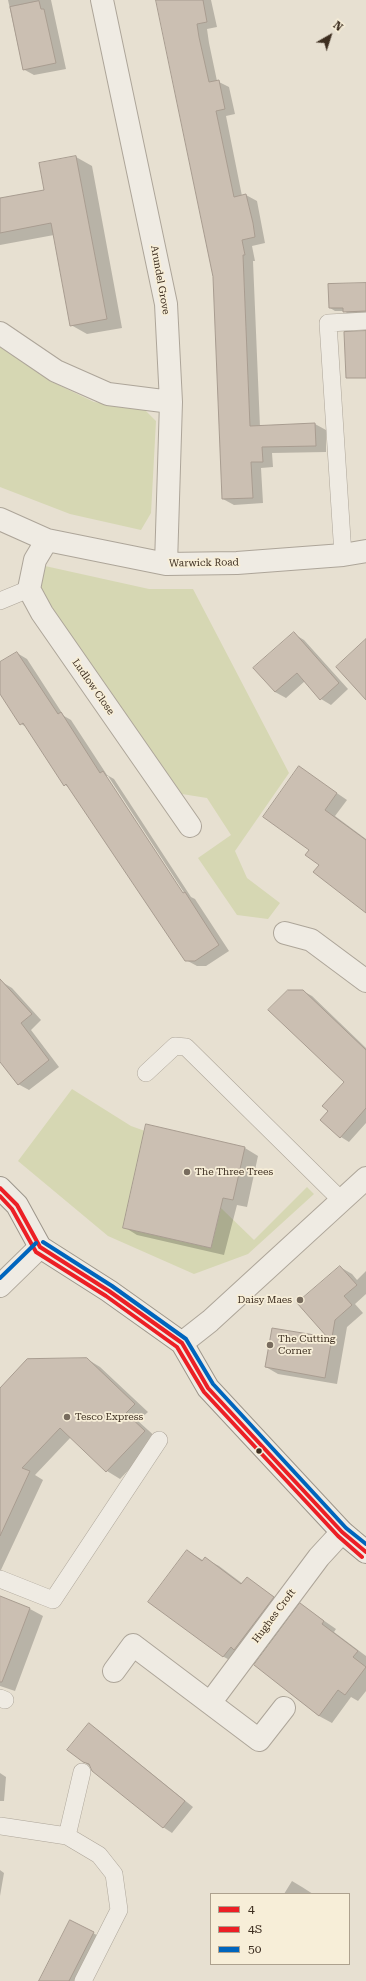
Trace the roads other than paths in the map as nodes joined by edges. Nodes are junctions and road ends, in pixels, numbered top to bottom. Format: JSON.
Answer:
{"nodes":[{"id":1,"x":102,"y":0,"type":"edge"},
{"id":2,"x":366,"y":321,"type":"edge"},
{"id":3,"x":0,"y":332,"type":"edge"},
{"id":4,"x":172,"y":402,"type":"junction"},
{"id":5,"x":0,"y":519,"type":"edge"},
{"id":6,"x":47,"y":540,"type":"junction"},
{"id":7,"x":366,"y":551,"type":"edge"},
{"id":8,"x":343,"y":555,"type":"junction"},
{"id":9,"x":166,"y":564,"type":"junction"},
{"id":10,"x":30,"y":589,"type":"junction"},
{"id":11,"x":0,"y":600,"type":"edge"},
{"id":12,"x":190,"y":826,"type":"dead end"},
{"id":13,"x":285,"y":932,"type":"dead end"},
{"id":14,"x":366,"y":981,"type":"edge"},
{"id":15,"x":146,"y":1073,"type":"dead end"},
{"id":16,"x":366,"y":1178,"type":"edge"},
{"id":17,"x":0,"y":1188,"type":"edge"},
{"id":18,"x":342,"y":1201,"type":"junction"},
{"id":19,"x":40,"y":1247,"type":"junction"},
{"id":20,"x":0,"y":1286,"type":"edge"},
{"id":21,"x":182,"y":1343,"type":"junction"},
{"id":22,"x":159,"y":1440,"type":"dead end"},
{"id":23,"x":342,"y":1532,"type":"junction"},
{"id":24,"x":366,"y":1552,"type":"edge"},
{"id":25,"x":0,"y":1579,"type":"edge"},
{"id":26,"x":114,"y":1671,"type":"dead end"},
{"id":27,"x":210,"y":1703,"type":"junction"},
{"id":28,"x":284,"y":1708,"type":"dead end"},
{"id":29,"x":82,"y":1772,"type":"dead end"},
{"id":30,"x":0,"y":1826,"type":"edge"},
{"id":31,"x":67,"y":1836,"type":"junction"},
{"id":32,"x":84,"y":1981,"type":"edge"}],
"edges":[{"from":1,"to":4,"type":"street","name":"Arundel Grove"},
{"from":2,"to":8,"type":"lane"},
{"from":3,"to":4,"type":"street"},
{"from":4,"to":9,"type":"street","name":"Arundel Grove"},
{"from":5,"to":6,"type":"street","name":"Warwick Road"},
{"from":6,"to":9,"type":"street","name":"Warwick Road"},
{"from":6,"to":10,"type":"street"},
{"from":7,"to":8,"type":"street","name":"Warwick Road"},
{"from":8,"to":9,"type":"street","name":"Warwick Road"},
{"from":10,"to":11,"type":"lane"},
{"from":10,"to":12,"type":"street","name":"Ludlow Close"},
{"from":13,"to":14,"type":"street"},
{"from":15,"to":18,"type":"lane"},
{"from":16,"to":18,"type":"street"},
{"from":17,"to":19,"type":"street"},
{"from":18,"to":21,"type":"street"},
{"from":19,"to":20,"type":"street"},
{"from":19,"to":21,"type":"street"},
{"from":21,"to":23,"type":"street"},
{"from":22,"to":25,"type":"lane"},
{"from":23,"to":24,"type":"street"},
{"from":23,"to":27,"type":"street","name":"Hughes Croft"},
{"from":26,"to":27,"type":"street"},
{"from":27,"to":28,"type":"street"},
{"from":29,"to":31,"type":"lane"},
{"from":30,"to":31,"type":"lane"},
{"from":31,"to":32,"type":"lane"}]}
